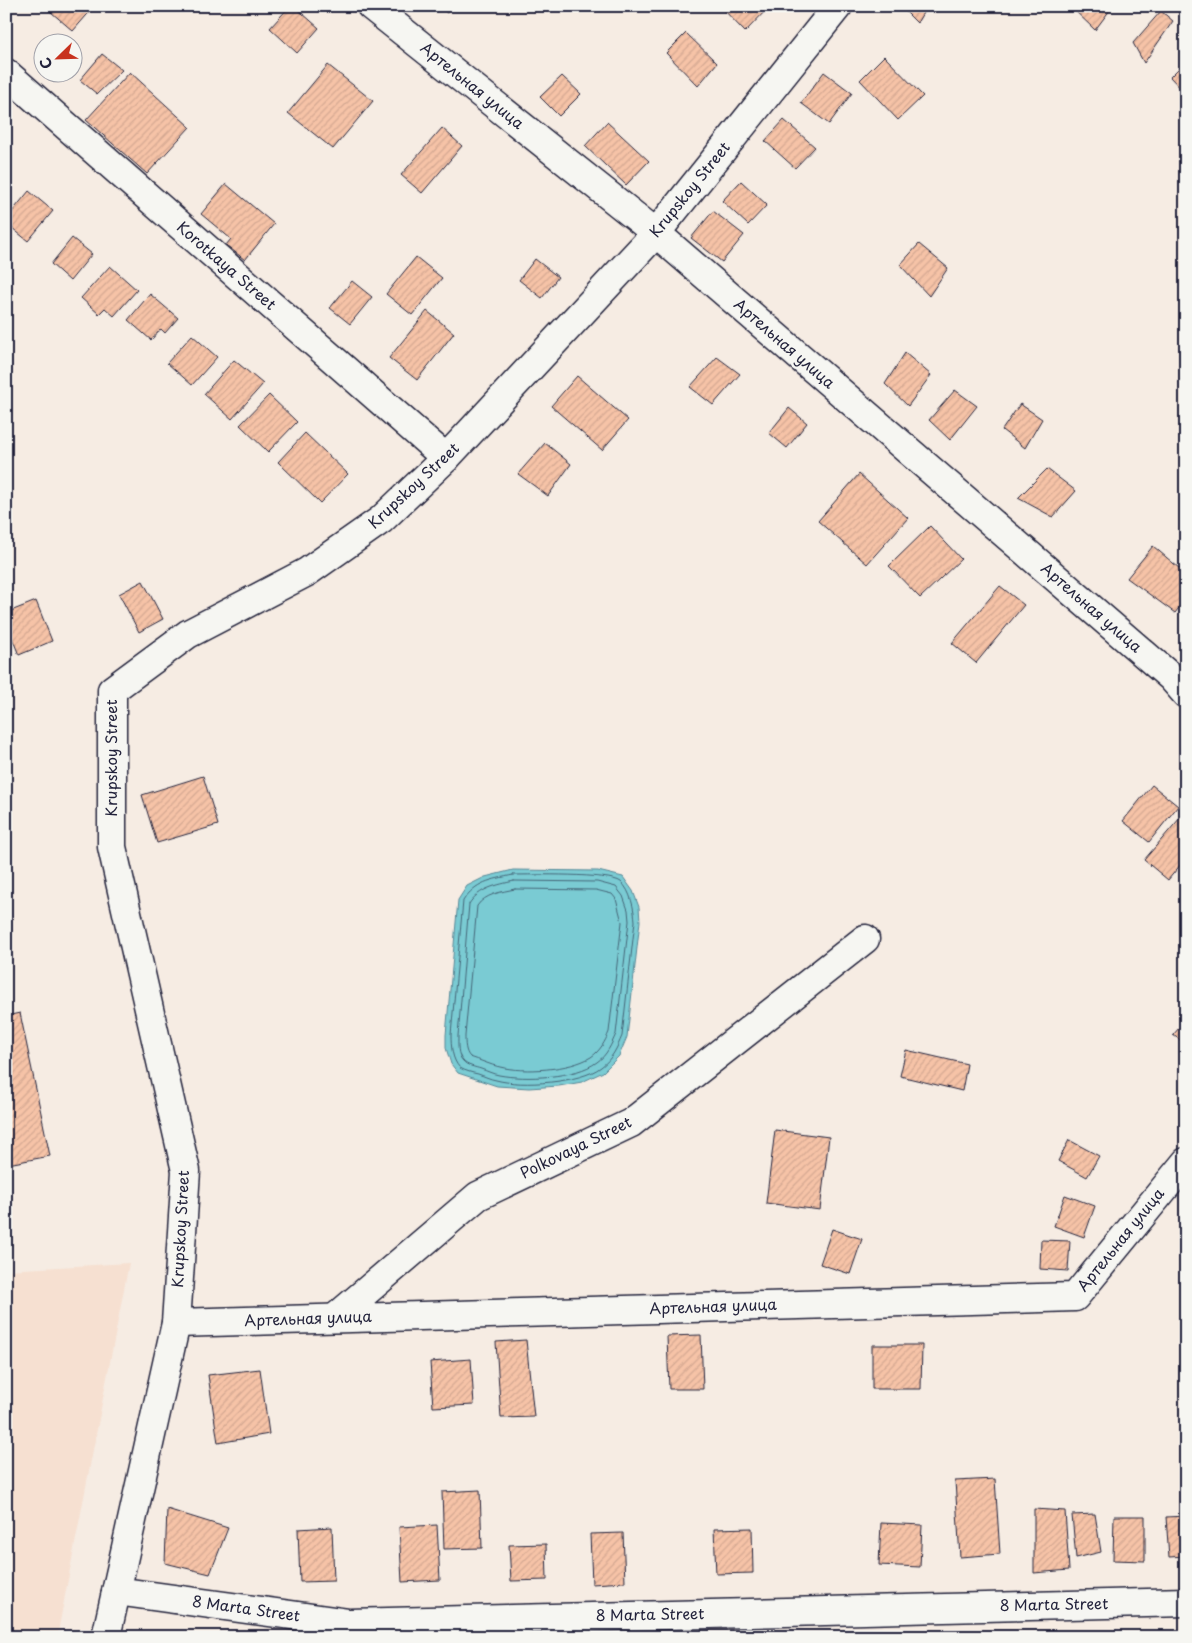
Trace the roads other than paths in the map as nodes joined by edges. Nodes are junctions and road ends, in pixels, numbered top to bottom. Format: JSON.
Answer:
{"nodes":[{"id":1,"x":371,"y":6,"type":"edge"},
{"id":2,"x":838,"y":6,"type":"edge"},
{"id":3,"x":6,"y":73,"type":"edge"},
{"id":4,"x":656,"y":233,"type":"junction"},
{"id":5,"x":446,"y":458,"type":"junction"},
{"id":6,"x":1181,"y":679,"type":"edge"},
{"id":7,"x":865,"y":939,"type":"dead end"},
{"id":8,"x":1186,"y":1162,"type":"edge"},
{"id":9,"x":335,"y":1318,"type":"junction"},
{"id":10,"x":176,"y":1323,"type":"junction"},
{"id":11,"x":116,"y":1591,"type":"junction"},
{"id":12,"x":1186,"y":1602,"type":"edge"},
{"id":13,"x":106,"y":1637,"type":"edge"}],
"edges":[{"from":1,"to":4,"type":"street","name":"Артельная улица"},
{"from":2,"to":4,"type":"street","name":"Krupskoy Street"},
{"from":3,"to":5,"type":"street","name":"Korotkaya Street"},
{"from":4,"to":5,"type":"street","name":"Krupskoy Street"},
{"from":4,"to":6,"type":"street","name":"Артельная улица"},
{"from":5,"to":10,"type":"street","name":"Krupskoy Street"},
{"from":7,"to":9,"type":"street","name":"Polkovaya Street"},
{"from":8,"to":9,"type":"street","name":"Артельная улица"},
{"from":9,"to":10,"type":"street","name":"Артельная улица"},
{"from":10,"to":11,"type":"street","name":"Krupskoy Street"},
{"from":11,"to":12,"type":"street","name":"8 Marta Street"},
{"from":11,"to":13,"type":"street","name":"Krupskoy Street"}]}
